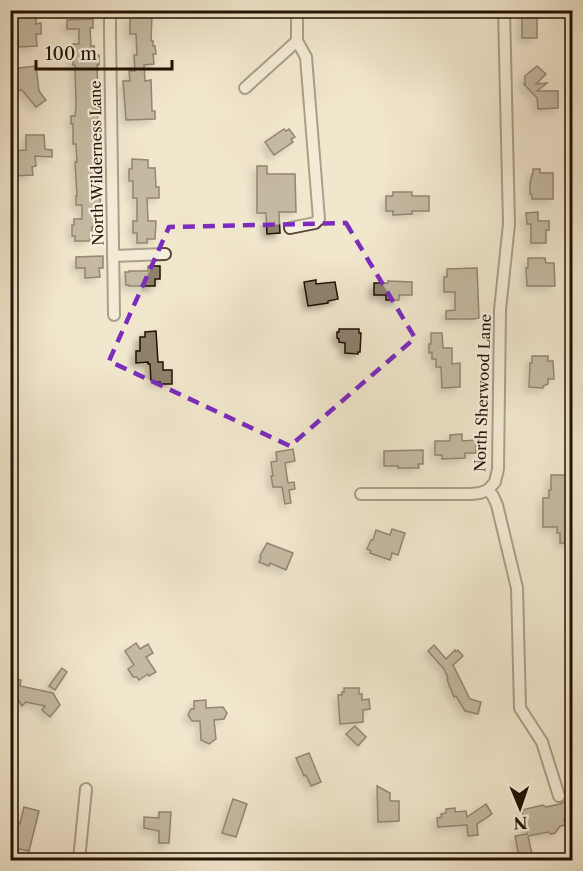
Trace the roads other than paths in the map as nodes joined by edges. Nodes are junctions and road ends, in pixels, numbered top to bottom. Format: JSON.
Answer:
{"nodes":[{"id":1,"x":112,"y":10,"type":"edge"},
{"id":2,"x":297,"y":10,"type":"edge"},
{"id":3,"x":504,"y":10,"type":"edge"},
{"id":4,"x":297,"y":40,"type":"junction"},
{"id":5,"x":245,"y":88,"type":"dead end"},
{"id":6,"x":290,"y":228,"type":"dead end"},
{"id":7,"x":165,"y":254,"type":"dead end"},
{"id":8,"x":113,"y":256,"type":"junction"},
{"id":9,"x":114,"y":315,"type":"dead end"},
{"id":10,"x":488,"y":490,"type":"junction"},
{"id":11,"x":361,"y":494,"type":"dead end"},
{"id":12,"x":86,"y":789,"type":"dead end"},
{"id":13,"x":559,"y":796,"type":"dead end"},
{"id":14,"x":79,"y":861,"type":"edge"}],
"edges":[{"from":1,"to":8,"type":"street","name":"North Wilderness Lane"},
{"from":2,"to":4,"type":"street"},
{"from":3,"to":10,"type":"street","name":"North Sherwood Lane"},
{"from":4,"to":5,"type":"street"},
{"from":4,"to":6,"type":"street"},
{"from":7,"to":8,"type":"street"},
{"from":8,"to":9,"type":"street","name":"North Wilderness Lane"},
{"from":10,"to":11,"type":"street"},
{"from":10,"to":13,"type":"street","name":"North Sherwood Lane"},
{"from":12,"to":14,"type":"street"}]}
